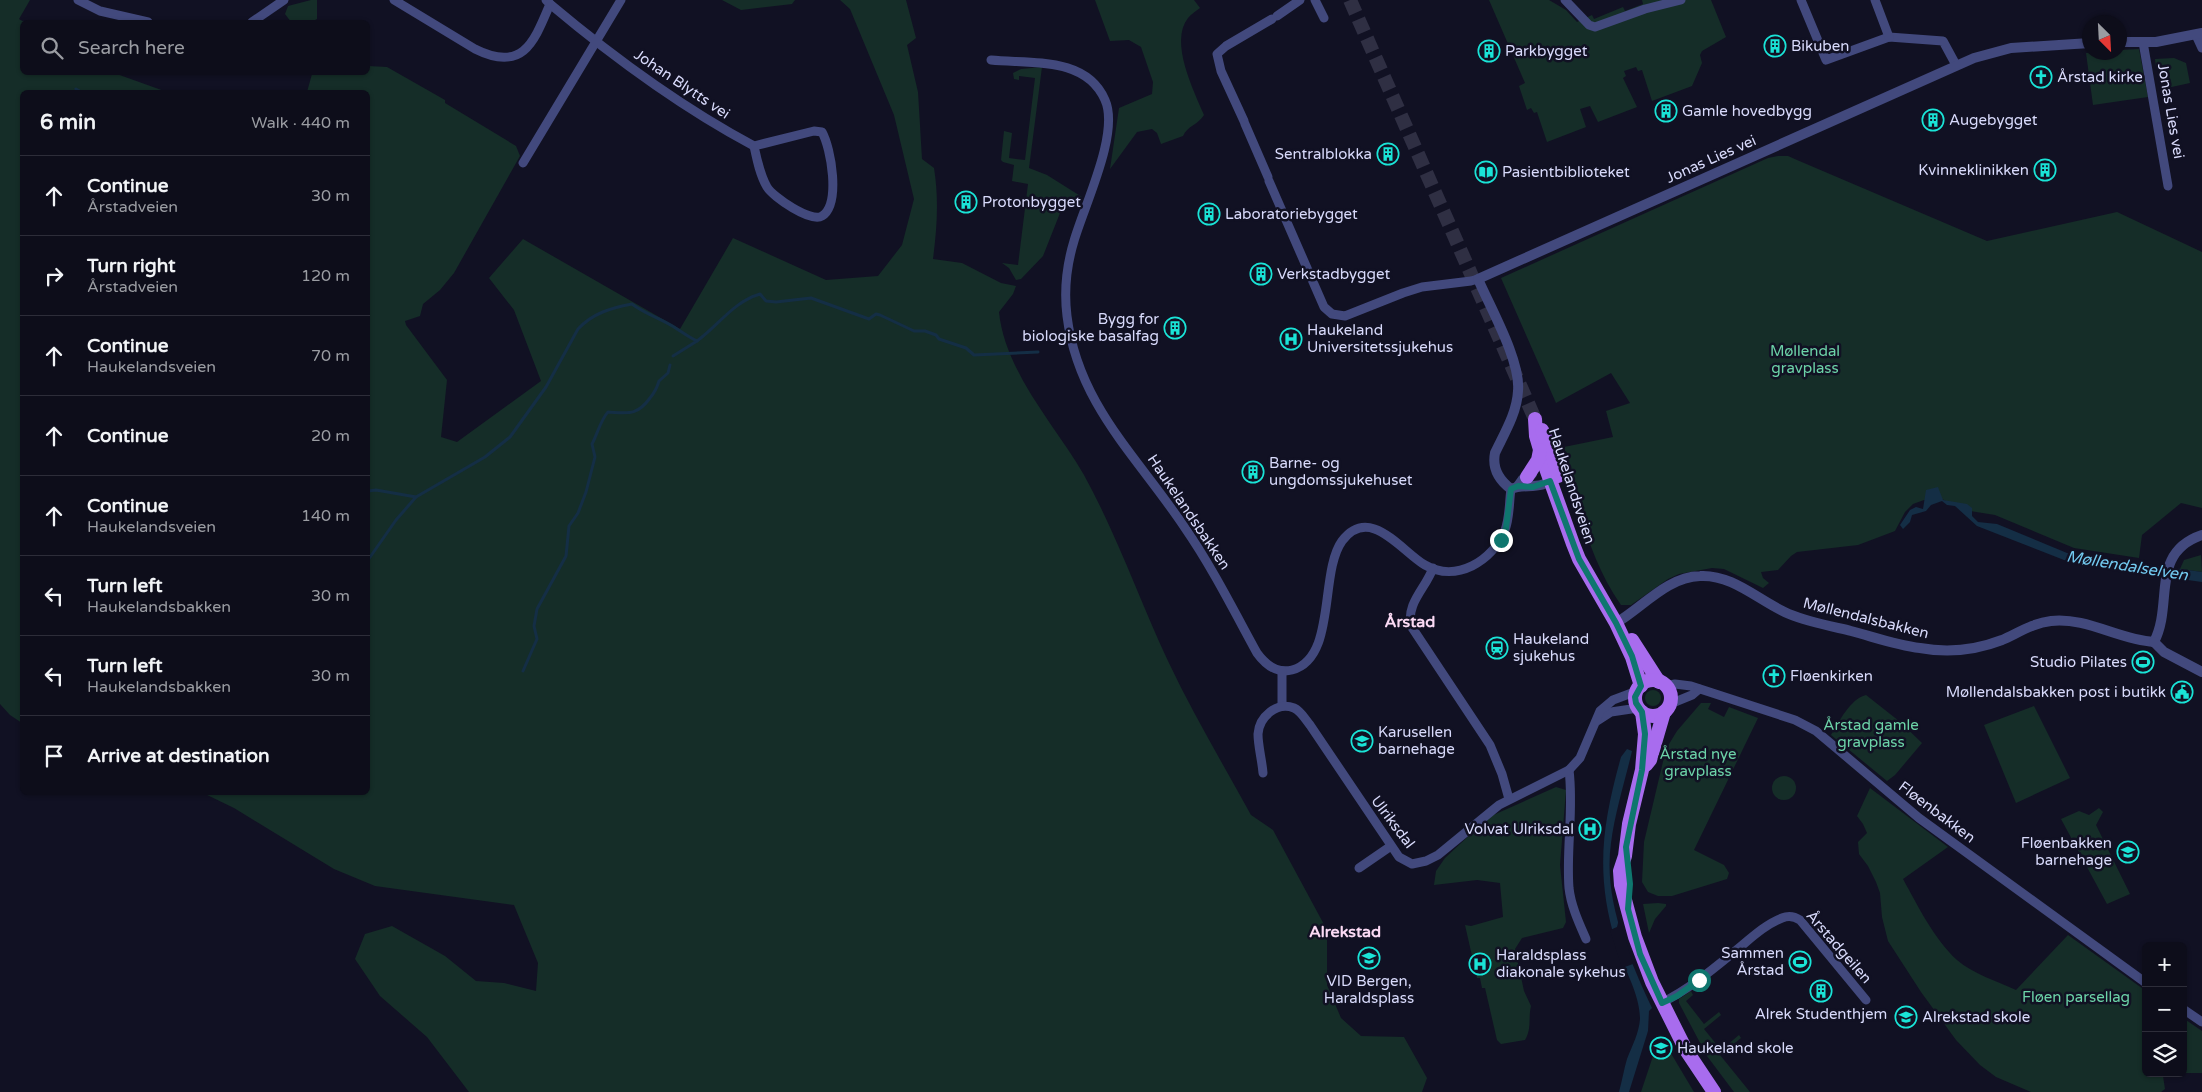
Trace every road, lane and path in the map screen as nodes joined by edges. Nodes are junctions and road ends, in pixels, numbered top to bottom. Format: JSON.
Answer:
{"nodes":[{"id":1,"x":78,"y":0,"type":"edge"},
{"id":2,"x":284,"y":0,"type":"edge"},
{"id":3,"x":394,"y":0,"type":"edge"},
{"id":4,"x":621,"y":0,"type":"edge"},
{"id":5,"x":1300,"y":0,"type":"edge"},
{"id":6,"x":1315,"y":0,"type":"edge"},
{"id":7,"x":1565,"y":0,"type":"edge"},
{"id":8,"x":1681,"y":0,"type":"edge"},
{"id":9,"x":1801,"y":0,"type":"edge"},
{"id":10,"x":1875,"y":0,"type":"edge"},
{"id":11,"x":548,"y":2,"type":"edge"},
{"id":12,"x":1324,"y":18,"type":"dead end"},
{"id":13,"x":139,"y":20,"type":"edge"},
{"id":14,"x":255,"y":20,"type":"edge"},
{"id":15,"x":2199,"y":34,"type":"edge"},
{"id":16,"x":1889,"y":37,"type":"junction"},
{"id":17,"x":596,"y":42,"type":"junction"},
{"id":18,"x":2127,"y":42,"type":"edge"},
{"id":19,"x":2143,"y":42,"type":"junction"},
{"id":20,"x":2082,"y":44,"type":"edge"},
{"id":21,"x":2202,"y":48,"type":"edge"},
{"id":22,"x":991,"y":60,"type":"dead end"},
{"id":23,"x":1956,"y":65,"type":"junction"},
{"id":24,"x":754,"y":146,"type":"junction"},
{"id":25,"x":523,"y":163,"type":"dead end"},
{"id":26,"x":2168,"y":186,"type":"dead end"},
{"id":27,"x":1478,"y":279,"type":"junction"},
{"id":28,"x":1540,"y":450,"type":"junction"},
{"id":29,"x":1551,"y":475,"type":"junction"},
{"id":30,"x":1519,"y":484,"type":"junction"},
{"id":31,"x":2202,"y":535,"type":"edge"},
{"id":32,"x":1433,"y":568,"type":"junction"},
{"id":33,"x":1616,"y":623,"type":"junction"},
{"id":34,"x":2154,"y":642,"type":"junction"},
{"id":35,"x":1282,"y":671,"type":"junction"},
{"id":36,"x":2202,"y":672,"type":"edge"},
{"id":37,"x":1662,"y":684,"type":"junction"},
{"id":38,"x":1639,"y":689,"type":"junction"},
{"id":39,"x":1699,"y":689,"type":"junction"},
{"id":40,"x":1282,"y":706,"type":"junction"},
{"id":41,"x":1667,"y":708,"type":"junction"},
{"id":42,"x":1640,"y":710,"type":"junction"},
{"id":43,"x":1596,"y":721,"type":"junction"},
{"id":44,"x":1569,"y":770,"type":"junction"},
{"id":45,"x":1642,"y":770,"type":"junction"},
{"id":46,"x":1263,"y":773,"type":"dead end"},
{"id":47,"x":1509,"y":800,"type":"junction"},
{"id":48,"x":1391,"y":846,"type":"junction"},
{"id":49,"x":1359,"y":868,"type":"dead end"},
{"id":50,"x":1586,"y":939,"type":"dead end"},
{"id":51,"x":2142,"y":980,"type":"edge"},
{"id":52,"x":1866,"y":1000,"type":"dead end"},
{"id":53,"x":1662,"y":1003,"type":"junction"},
{"id":54,"x":2187,"y":1012,"type":"edge"},
{"id":55,"x":2202,"y":1022,"type":"edge"},
{"id":56,"x":1714,"y":1092,"type":"edge"}],
"edges":[{"from":1,"to":13,"type":"street"},
{"from":2,"to":14,"type":"street"},
{"from":3,"to":11,"type":"street"},
{"from":4,"to":17,"type":"street"},
{"from":5,"to":27,"type":"street","name":"Jonas Lies vei"},
{"from":6,"to":12,"type":"street"},
{"from":7,"to":8,"type":"street"},
{"from":9,"to":16,"type":"street"},
{"from":10,"to":16,"type":"street"},
{"from":11,"to":17,"type":"street","name":"Johan Blytts vei"},
{"from":15,"to":19,"type":"street","name":"Jonas Lies vei"},
{"from":15,"to":21,"type":"street"},
{"from":16,"to":23,"type":"street"},
{"from":17,"to":24,"type":"street","name":"Johan Blytts vei"},
{"from":17,"to":25,"type":"street"},
{"from":18,"to":19,"type":"street","name":"Jonas Lies vei"},
{"from":19,"to":26,"type":"street","name":"Jonas Lies vei"},
{"from":20,"to":23,"type":"street","name":"Jonas Lies vei"},
{"from":22,"to":35,"type":"street","name":"Haukelandsbakken"},
{"from":23,"to":27,"type":"street","name":"Jonas Lies vei"},
{"from":24,"to":24,"type":"street"},
{"from":27,"to":30,"type":"street"},
{"from":28,"to":29,"type":"main road","name":"Haukelandsveien"},
{"from":28,"to":29,"type":"main road","name":"Haukelandsveien"},
{"from":28,"to":30,"type":"main road"},
{"from":29,"to":30,"type":"street"},
{"from":29,"to":33,"type":"main road","name":"Haukelandsveien"},
{"from":30,"to":32,"type":"street"},
{"from":31,"to":34,"type":"street"},
{"from":32,"to":35,"type":"street"},
{"from":32,"to":47,"type":"street"},
{"from":33,"to":34,"type":"street","name":"Møllendalsbakken"},
{"from":33,"to":37,"type":"main road","name":"Haukelandsveien"},
{"from":33,"to":38,"type":"main road","name":"Haukelandsveien"},
{"from":34,"to":36,"type":"street"},
{"from":35,"to":40,"type":"street"},
{"from":37,"to":38,"type":"main road"},
{"from":37,"to":39,"type":"street","name":"Fløenbakken"},
{"from":37,"to":41,"type":"main road"},
{"from":38,"to":42,"type":"main road"},
{"from":38,"to":43,"type":"street","name":"Ulriksdal"},
{"from":39,"to":41,"type":"street"},
{"from":39,"to":51,"type":"street","name":"Fløenbakken"},
{"from":40,"to":46,"type":"street"},
{"from":40,"to":48,"type":"street","name":"Ulriksdal"},
{"from":41,"to":42,"type":"main road"},
{"from":41,"to":45,"type":"main road"},
{"from":42,"to":43,"type":"street"},
{"from":42,"to":45,"type":"main road"},
{"from":43,"to":44,"type":"street","name":"Ulriksdal"},
{"from":44,"to":47,"type":"street","name":"Ulriksdal"},
{"from":44,"to":50,"type":"street"},
{"from":45,"to":53,"type":"main road"},
{"from":47,"to":48,"type":"street","name":"Ulriksdal"},
{"from":48,"to":49,"type":"street"},
{"from":52,"to":53,"type":"street","name":"Årstadgeilen"},
{"from":53,"to":56,"type":"main road"},
{"from":54,"to":55,"type":"street"}]}
